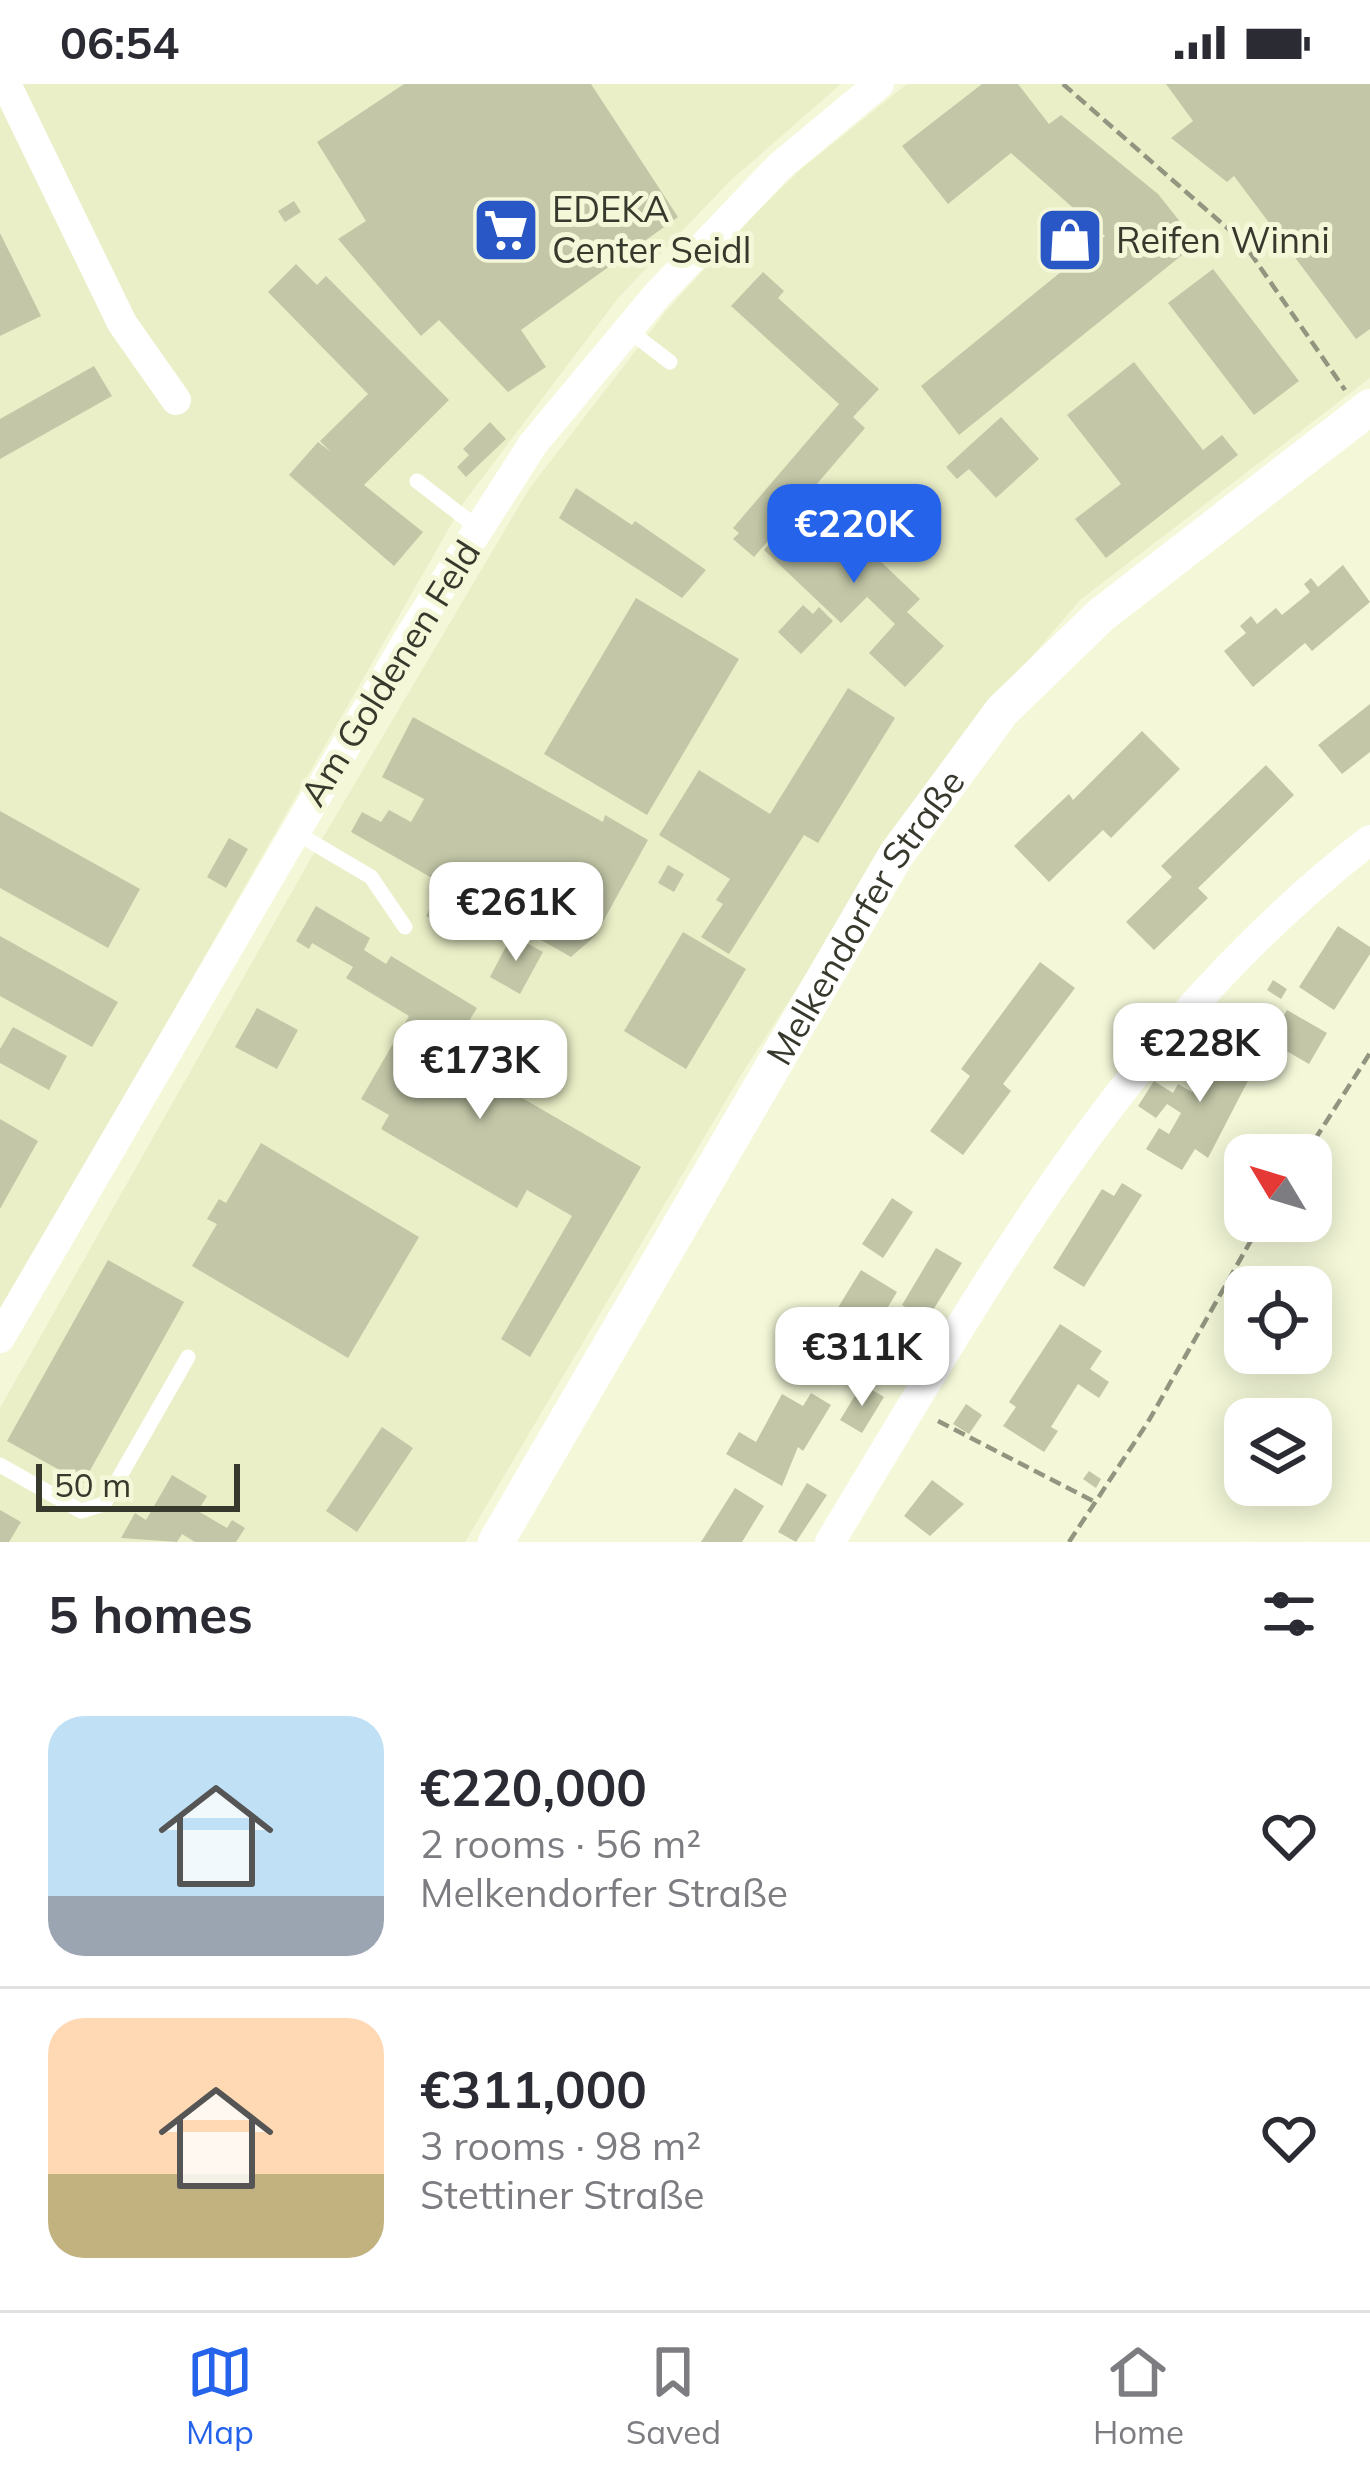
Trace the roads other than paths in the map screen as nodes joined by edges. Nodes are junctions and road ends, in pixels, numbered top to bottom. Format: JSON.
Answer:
{"nodes":[{"id":1,"x":6,"y":84,"type":"edge"},
{"id":2,"x":879,"y":84,"type":"edge"},
{"id":3,"x":628,"y":329,"type":"junction"},
{"id":4,"x":670,"y":362,"type":"dead end"},
{"id":5,"x":176,"y":400,"type":"dead end"},
{"id":6,"x":1370,"y":407,"type":"edge"},
{"id":7,"x":417,"y":481,"type":"dead end"},
{"id":8,"x":478,"y":529,"type":"junction"},
{"id":9,"x":293,"y":831,"type":"junction"},
{"id":10,"x":1370,"y":840,"type":"edge"},
{"id":11,"x":406,"y":927,"type":"dead end"},
{"id":12,"x":0,"y":1337,"type":"edge"},
{"id":13,"x":188,"y":1357,"type":"dead end"},
{"id":14,"x":0,"y":1465,"type":"edge"},
{"id":15,"x":496,"y":1542,"type":"edge"},
{"id":16,"x":830,"y":1542,"type":"edge"}],
"edges":[{"from":1,"to":5,"type":"street"},
{"from":2,"to":3,"type":"street","name":"Am Goldenen Feld"},
{"from":3,"to":4,"type":"lane"},
{"from":3,"to":8,"type":"street","name":"Am Goldenen Feld"},
{"from":6,"to":15,"type":"street","name":"Melkendorfer Straße"},
{"from":7,"to":8,"type":"lane"},
{"from":8,"to":9,"type":"street","name":"Am Goldenen Feld"},
{"from":9,"to":11,"type":"lane"},
{"from":9,"to":12,"type":"street","name":"Am Goldenen Feld"},
{"from":10,"to":16,"type":"street"},
{"from":13,"to":14,"type":"lane"}]}
